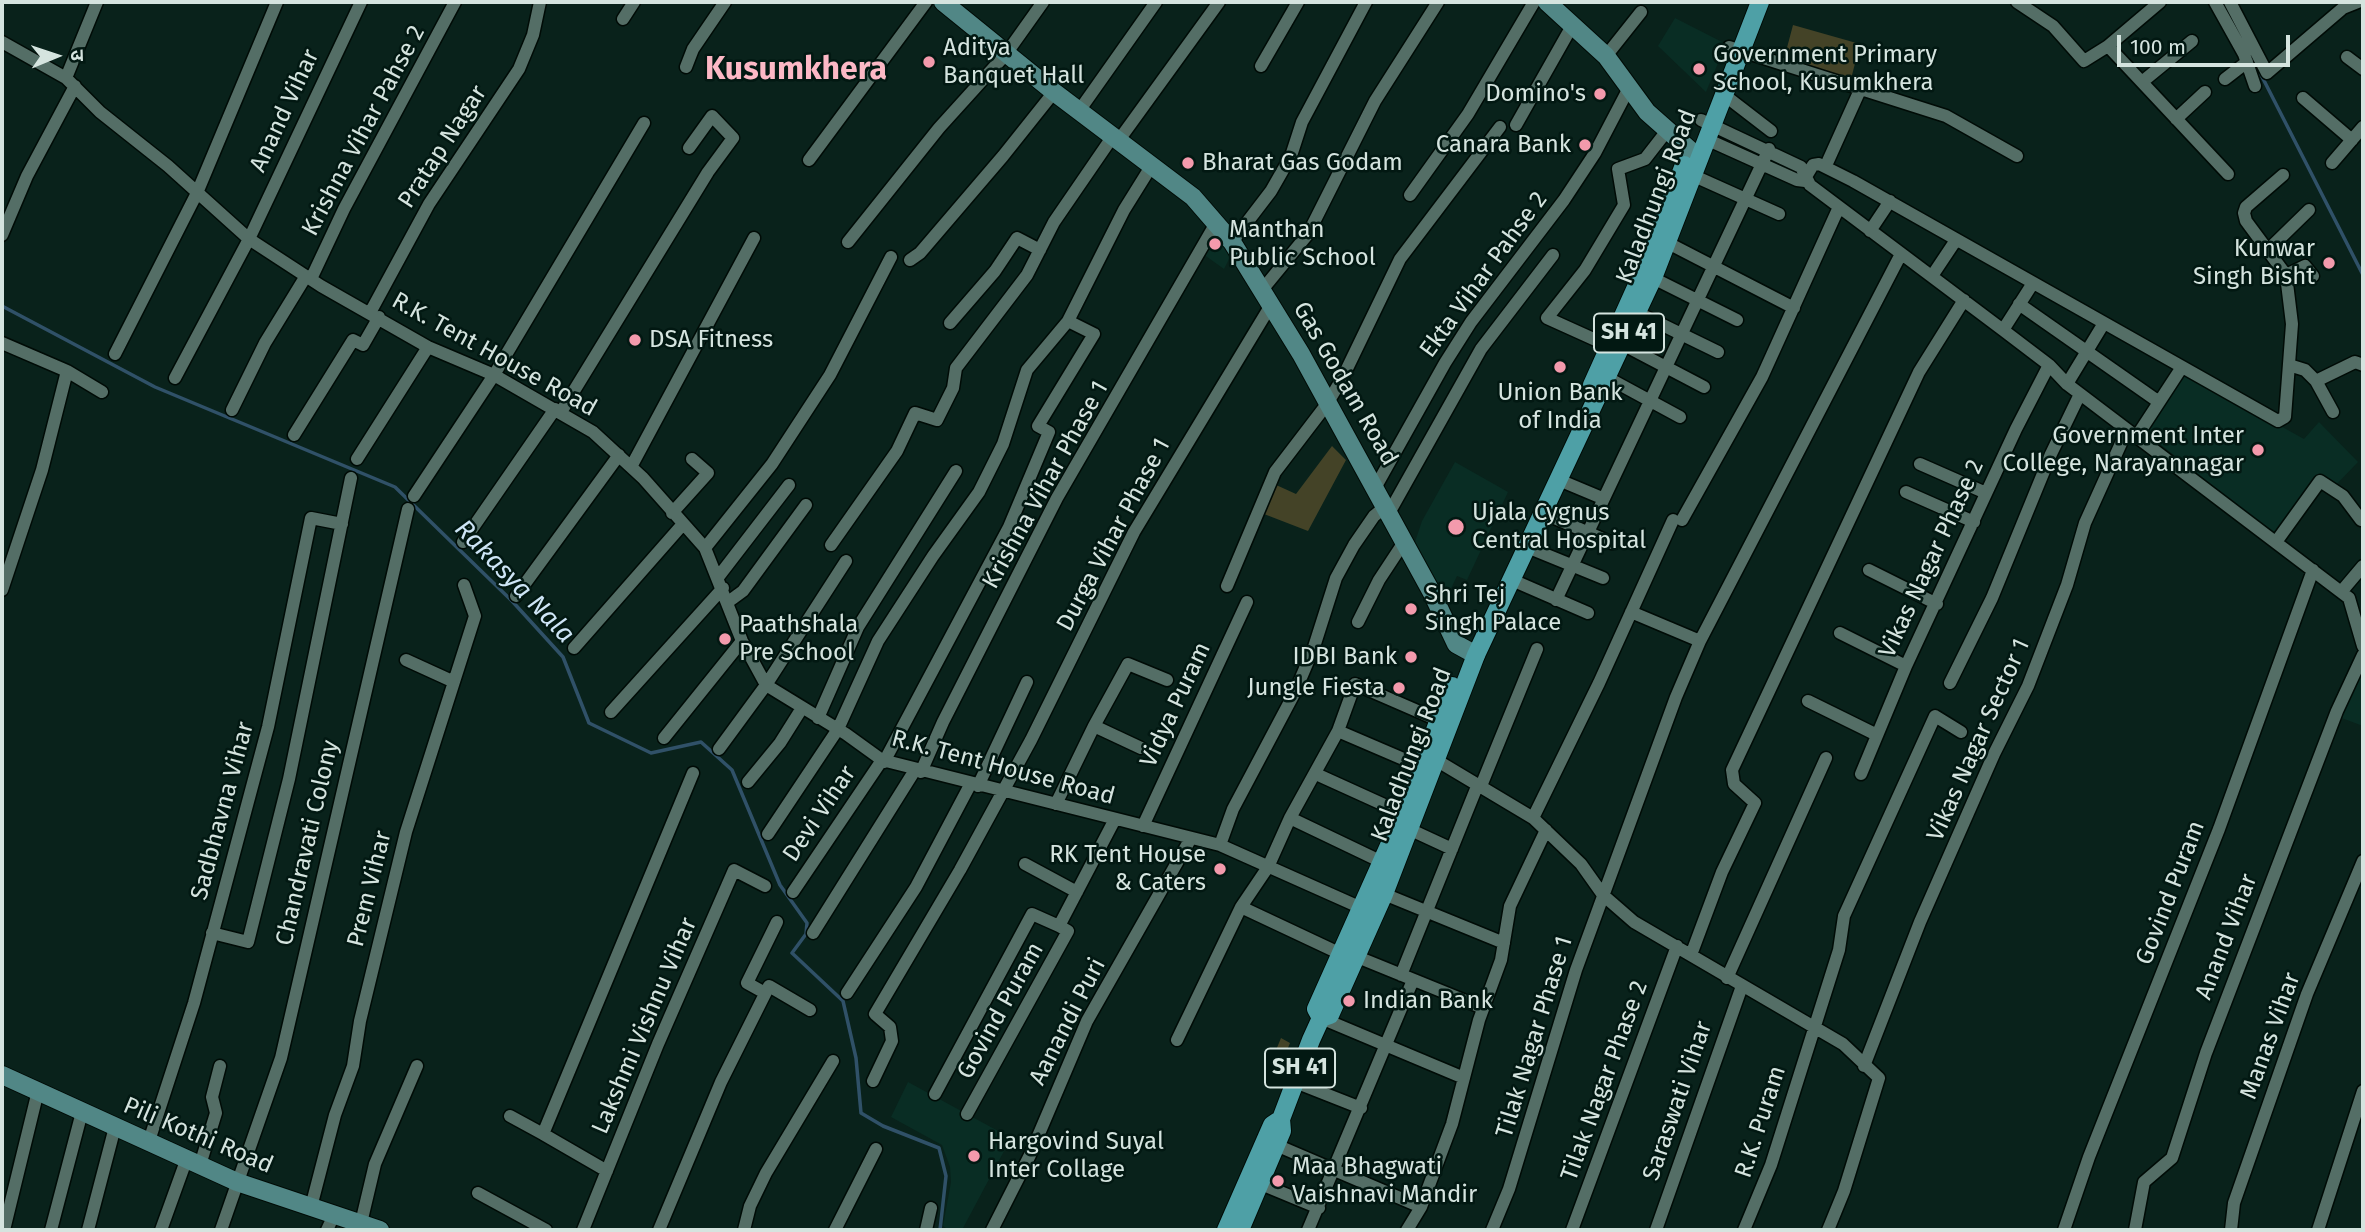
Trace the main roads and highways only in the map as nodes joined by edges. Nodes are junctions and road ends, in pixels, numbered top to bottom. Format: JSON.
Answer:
{"nodes":[{"id":1,"x":943,"y":2,"type":"edge"},
{"id":2,"x":1547,"y":2,"type":"edge"},
{"id":3,"x":1747,"y":2,"type":"edge"},
{"id":4,"x":1760,"y":2,"type":"edge"},
{"id":5,"x":1734,"y":49,"type":"junction"},
{"id":6,"x":1706,"y":128,"type":"junction"},
{"id":7,"x":1694,"y":155,"type":"junction"},
{"id":8,"x":1616,"y":346,"type":"junction"},
{"id":9,"x":1561,"y":467,"type":"junction"},
{"id":10,"x":1507,"y":577,"type":"junction"},
{"id":11,"x":1471,"y":653,"type":"junction"},
{"id":12,"x":1428,"y":760,"type":"junction"},
{"id":13,"x":1368,"y":911,"type":"junction"},
{"id":14,"x":2,"y":1074,"type":"edge"},
{"id":15,"x":1281,"y":1119,"type":"junction"},
{"id":16,"x":1246,"y":1203,"type":"junction"},
{"id":17,"x":331,"y":1222,"type":"edge"},
{"id":18,"x":380,"y":1230,"type":"edge"},
{"id":19,"x":1226,"y":1230,"type":"edge"},
{"id":20,"x":1240,"y":1230,"type":"edge"}],
"edges":[{"from":1,"to":11,"type":"main road","name":"Gas Godam Road"},
{"from":2,"to":7,"type":"main road"},
{"from":3,"to":5,"type":"main road","name":"Kaladhungi Road","number":"SH 41"},
{"from":4,"to":5,"type":"main road","name":"Kaladhungi Road","number":"SH 41"},
{"from":5,"to":6,"type":"main road","name":"Kaladhungi Road","number":"SH 41"},
{"from":5,"to":6,"type":"main road","name":"Kaladhungi Road","number":"SH 41"},
{"from":6,"to":7,"type":"main road","name":"Kaladhungi Road","number":"SH 41"},
{"from":7,"to":8,"type":"main road","name":"Kaladhungi Road","number":"SH 41"},
{"from":7,"to":8,"type":"main road","name":"Kaladhungi Road","number":"SH 41"},
{"from":8,"to":9,"type":"main road","name":"Kaladhungi Road","number":"SH 41"},
{"from":8,"to":9,"type":"main road","name":"Kaladhungi Road","number":"SH 41"},
{"from":9,"to":10,"type":"main road","name":"Kaladhungi Road","number":"SH 41"},
{"from":9,"to":10,"type":"main road","name":"Kaladhungi Road","number":"SH 41"},
{"from":10,"to":11,"type":"main road","name":"Kaladhungi Road","number":"SH 41"},
{"from":11,"to":12,"type":"main road","name":"Kaladhungi Road","number":"SH 41"},
{"from":11,"to":12,"type":"main road","name":"Kaladhungi Road","number":"SH 41"},
{"from":12,"to":13,"type":"main road","name":"Kaladhungi Road","number":"SH 41"},
{"from":12,"to":13,"type":"main road","name":"Kaladhungi Road","number":"SH 41"},
{"from":13,"to":15,"type":"main road","name":"Kaladhungi Road","number":"SH 41"},
{"from":14,"to":17,"type":"main road","name":"Pili Kothi Road"},
{"from":15,"to":16,"type":"main road","name":"Kaladhungi Road","number":"SH 41"},
{"from":15,"to":16,"type":"main road","name":"Kaladhungi Road","number":"SH 41"},
{"from":16,"to":19,"type":"main road","name":"Kaladhungi Road","number":"SH 41"},
{"from":16,"to":20,"type":"main road","name":"Kaladhungi Road","number":"SH 41"},
{"from":17,"to":18,"type":"main road","name":"Pili Kothi Road"}]}
